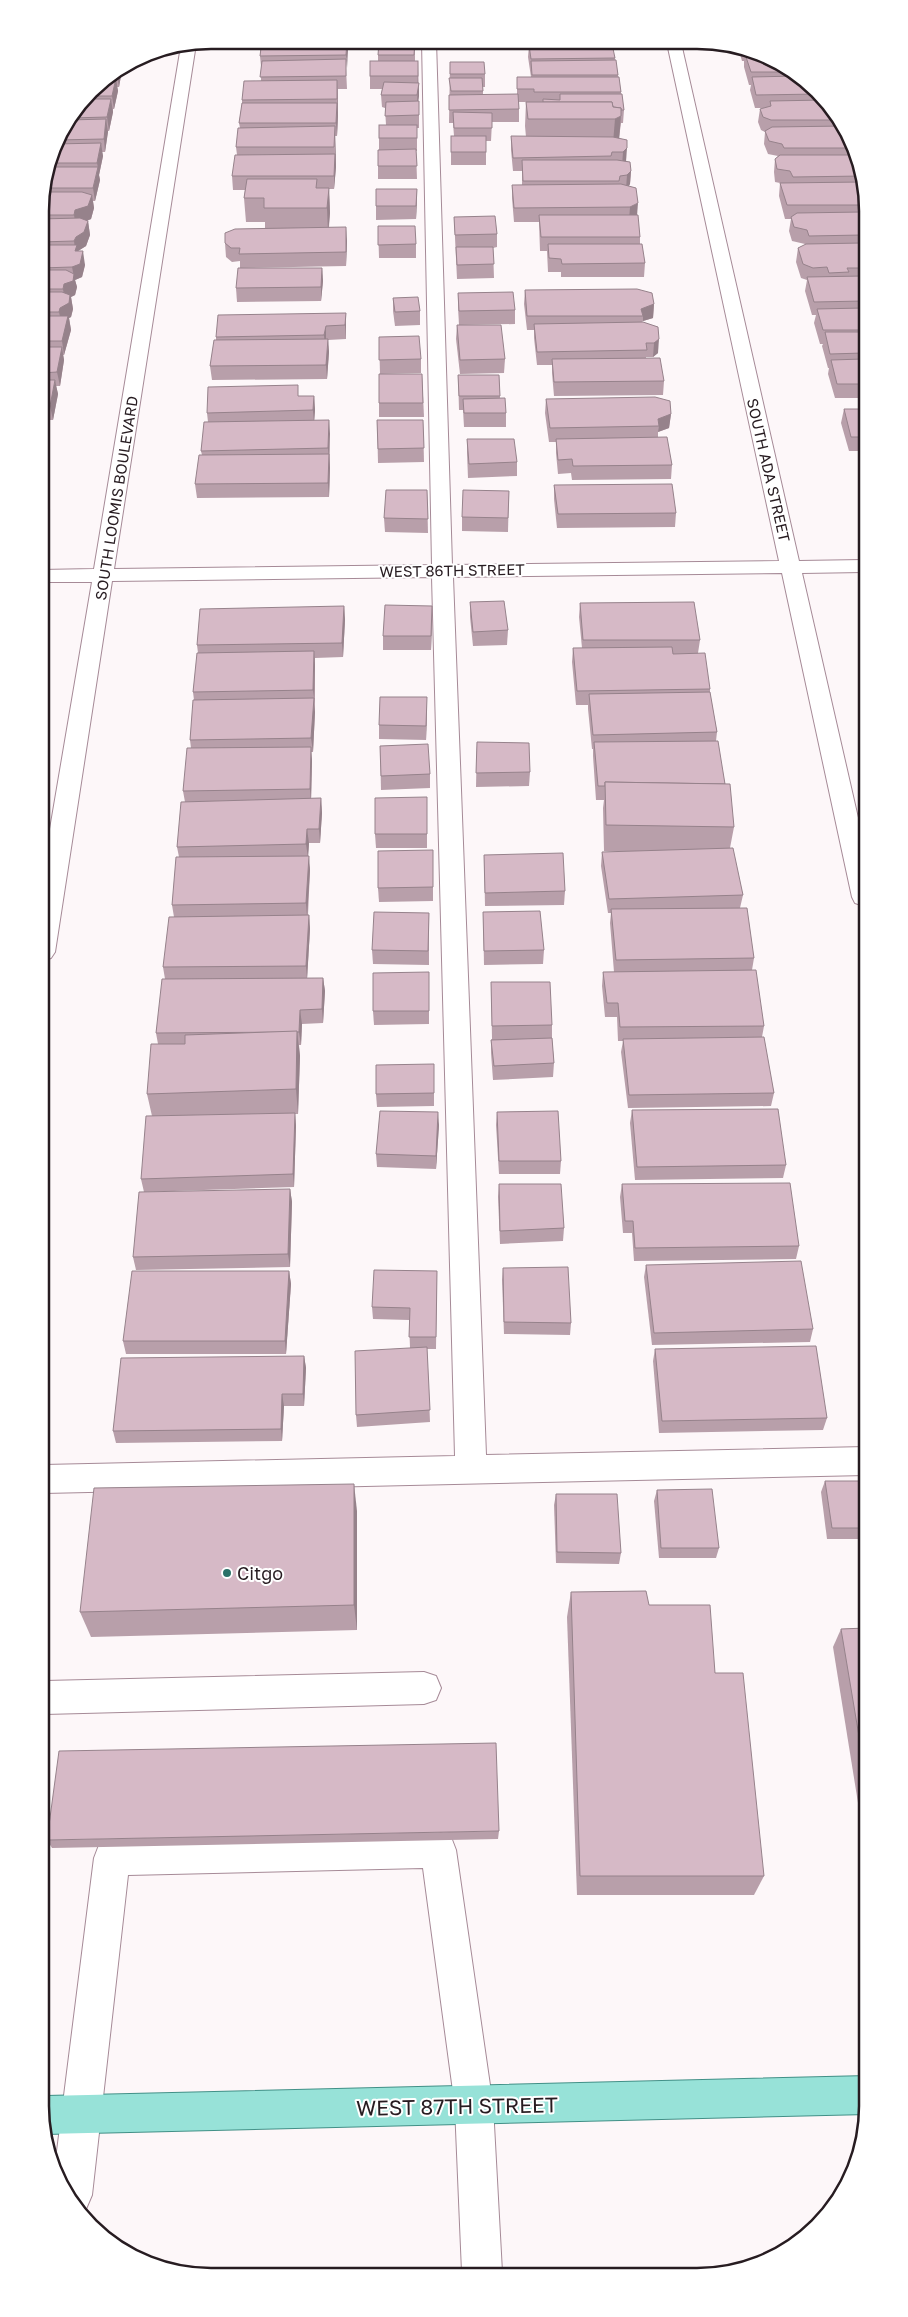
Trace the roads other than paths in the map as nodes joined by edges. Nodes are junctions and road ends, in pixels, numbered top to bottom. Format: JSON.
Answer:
{"nodes":[{"id":1,"x":429,"y":49,"type":"edge"},
{"id":2,"x":675,"y":49,"type":"edge"},
{"id":3,"x":188,"y":51,"type":"edge"},
{"id":4,"x":859,"y":566,"type":"edge"},
{"id":5,"x":791,"y":567,"type":"junction"},
{"id":6,"x":442,"y":571,"type":"junction"},
{"id":7,"x":104,"y":575,"type":"junction"},
{"id":8,"x":49,"y":576,"type":"edge"},
{"id":9,"x":859,"y":874,"type":"edge"},
{"id":10,"x":49,"y":909,"type":"edge"},
{"id":11,"x":859,"y":1461,"type":"edge"},
{"id":12,"x":471,"y":1470,"type":"junction"},
{"id":13,"x":49,"y":1479,"type":"edge"},
{"id":14,"x":424,"y":1688,"type":"dead end"},
{"id":15,"x":49,"y":1698,"type":"edge"},
{"id":16,"x":859,"y":2095,"type":"edge"},
{"id":17,"x":474,"y":2106,"type":"junction"},
{"id":18,"x":63,"y":2114,"type":"edge"},
{"id":19,"x":71,"y":2189,"type":"edge"},
{"id":20,"x":482,"y":2268,"type":"edge"}],
"edges":[{"from":1,"to":6,"type":"street"},
{"from":2,"to":5,"type":"street","name":"SOUTH ADA STREET"},
{"from":3,"to":7,"type":"street","name":"SOUTH LOOMIS BOULEVARD"},
{"from":4,"to":5,"type":"street","name":"WEST 86TH STREET"},
{"from":5,"to":6,"type":"street","name":"WEST 86TH STREET"},
{"from":5,"to":9,"type":"street","name":"SOUTH ADA STREET"},
{"from":6,"to":7,"type":"street","name":"WEST 86TH STREET"},
{"from":6,"to":12,"type":"street"},
{"from":7,"to":8,"type":"street","name":"WEST 86TH STREET"},
{"from":7,"to":10,"type":"street","name":"SOUTH LOOMIS BOULEVARD"},
{"from":11,"to":12,"type":"street"},
{"from":12,"to":13,"type":"street"},
{"from":14,"to":15,"type":"street"},
{"from":16,"to":17,"type":"main road","name":"WEST 87TH STREET"},
{"from":17,"to":18,"type":"main road","name":"WEST 87TH STREET"},
{"from":17,"to":18,"type":"street"},
{"from":17,"to":20,"type":"street"},
{"from":18,"to":19,"type":"street"}]}
